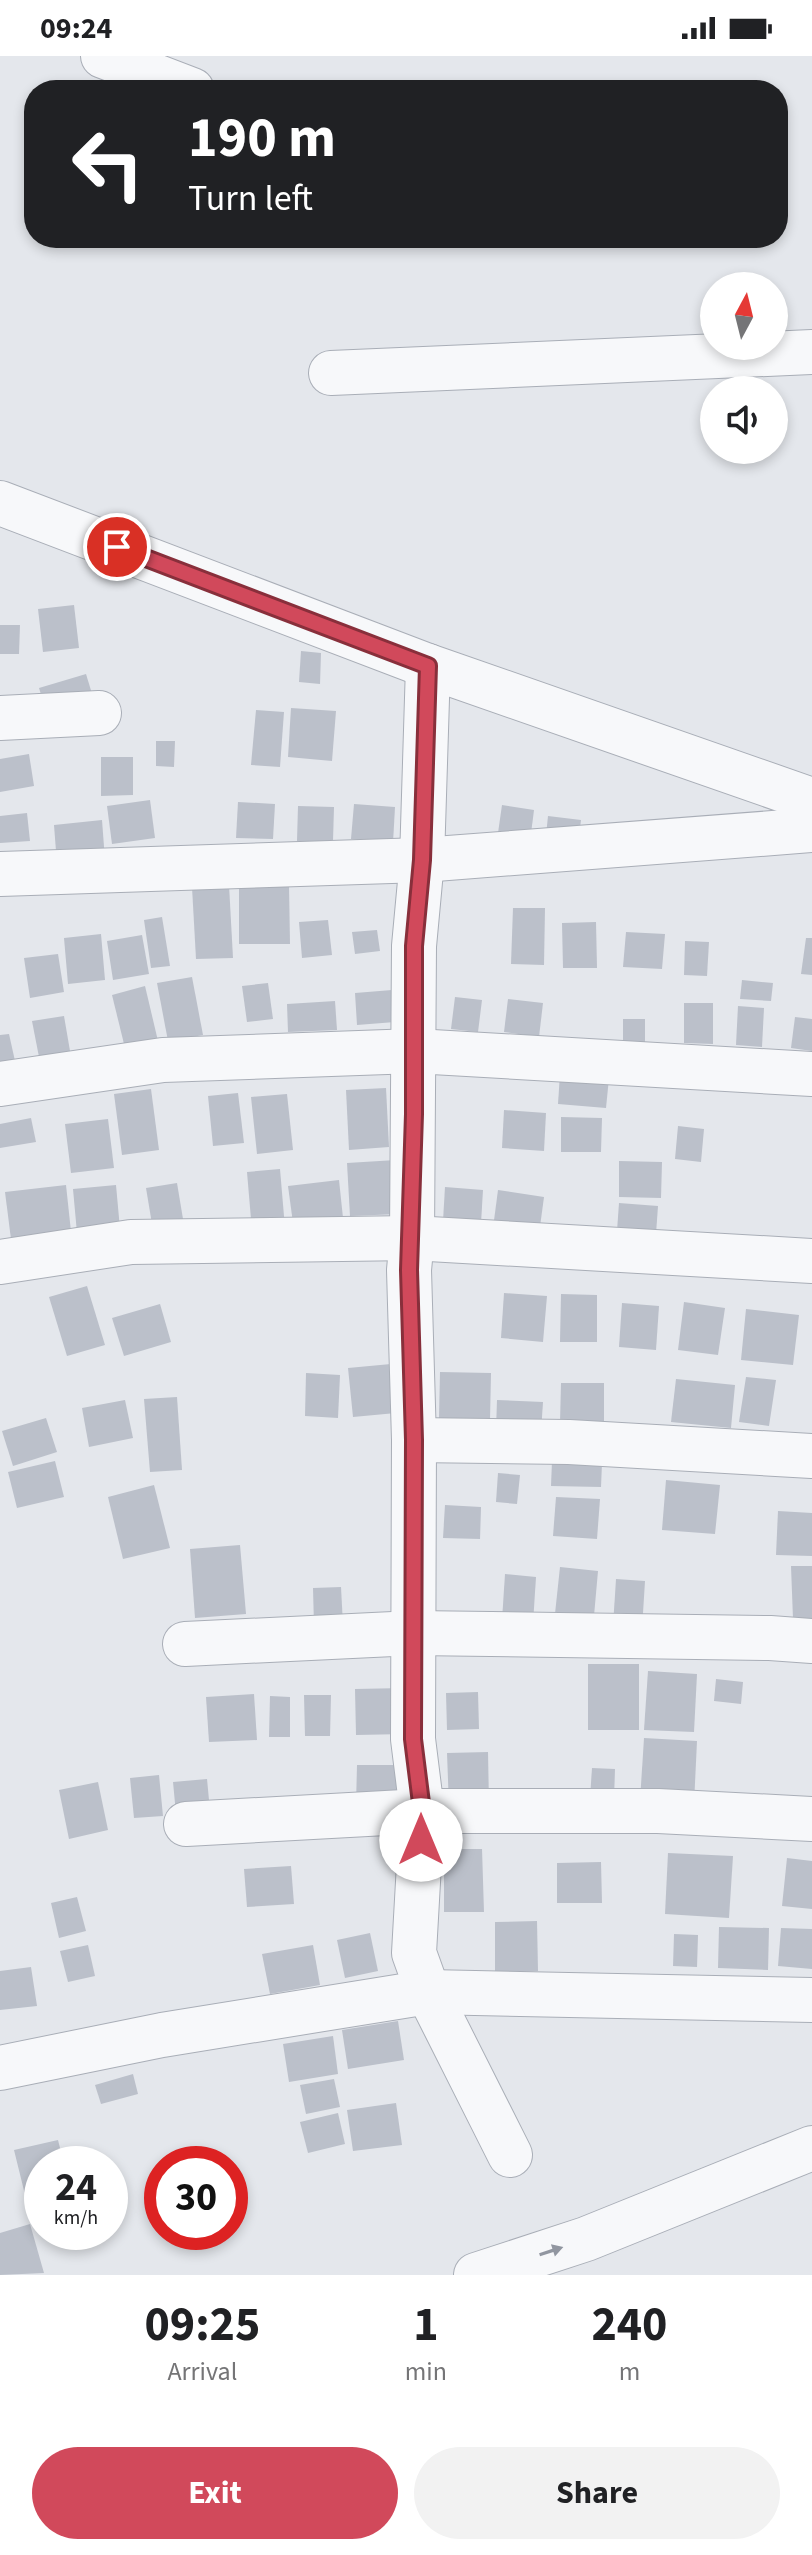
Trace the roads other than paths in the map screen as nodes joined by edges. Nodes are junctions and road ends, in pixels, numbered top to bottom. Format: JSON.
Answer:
{"nodes":[{"id":1,"x":103,"y":56,"type":"edge"},
{"id":2,"x":166,"y":80,"type":"edge"},
{"id":3,"x":812,"y":352,"type":"edge"},
{"id":4,"x":331,"y":373,"type":"dead end"},
{"id":5,"x":0,"y":503,"type":"edge"},
{"id":6,"x":428,"y":666,"type":"junction"},
{"id":7,"x":99,"y":713,"type":"dead end"},
{"id":8,"x":0,"y":718,"type":"edge"},
{"id":9,"x":812,"y":800,"type":"edge"},
{"id":10,"x":812,"y":830,"type":"edge"},
{"id":11,"x":422,"y":860,"type":"junction"},
{"id":12,"x":0,"y":874,"type":"edge"},
{"id":13,"x":415,"y":1051,"type":"junction"},
{"id":14,"x":812,"y":1074,"type":"edge"},
{"id":15,"x":0,"y":1084,"type":"edge"},
{"id":16,"x":412,"y":1238,"type":"junction"},
{"id":17,"x":812,"y":1261,"type":"edge"},
{"id":18,"x":0,"y":1262,"type":"edge"},
{"id":19,"x":414,"y":1440,"type":"junction"},
{"id":20,"x":812,"y":1456,"type":"edge"},
{"id":21,"x":414,"y":1633,"type":"junction"},
{"id":22,"x":812,"y":1641,"type":"edge"},
{"id":23,"x":185,"y":1644,"type":"dead end"},
{"id":24,"x":422,"y":1811,"type":"junction"},
{"id":25,"x":812,"y":1819,"type":"edge"},
{"id":26,"x":186,"y":1824,"type":"dead end"},
{"id":27,"x":428,"y":1992,"type":"junction"},
{"id":28,"x":812,"y":2000,"type":"edge"},
{"id":29,"x":0,"y":2068,"type":"edge"},
{"id":30,"x":812,"y":2148,"type":"edge"},
{"id":31,"x":510,"y":2155,"type":"dead end"},
{"id":32,"x":476,"y":2275,"type":"edge"}],
"edges":[{"from":1,"to":2,"type":"street"},
{"from":3,"to":4,"type":"street"},
{"from":5,"to":6,"type":"street"},
{"from":6,"to":9,"type":"street"},
{"from":6,"to":11,"type":"street"},
{"from":7,"to":8,"type":"street"},
{"from":10,"to":11,"type":"street"},
{"from":11,"to":12,"type":"street"},
{"from":11,"to":13,"type":"street"},
{"from":13,"to":14,"type":"street"},
{"from":13,"to":15,"type":"street"},
{"from":13,"to":16,"type":"street"},
{"from":16,"to":17,"type":"street"},
{"from":16,"to":18,"type":"street"},
{"from":16,"to":19,"type":"street"},
{"from":19,"to":20,"type":"street"},
{"from":19,"to":21,"type":"street"},
{"from":21,"to":22,"type":"street"},
{"from":21,"to":23,"type":"street"},
{"from":21,"to":24,"type":"street"},
{"from":24,"to":25,"type":"street"},
{"from":24,"to":26,"type":"street"},
{"from":24,"to":27,"type":"street"},
{"from":27,"to":28,"type":"street"},
{"from":27,"to":29,"type":"street"},
{"from":27,"to":31,"type":"street"},
{"from":32,"to":30,"type":"street","one_way":true}]}
